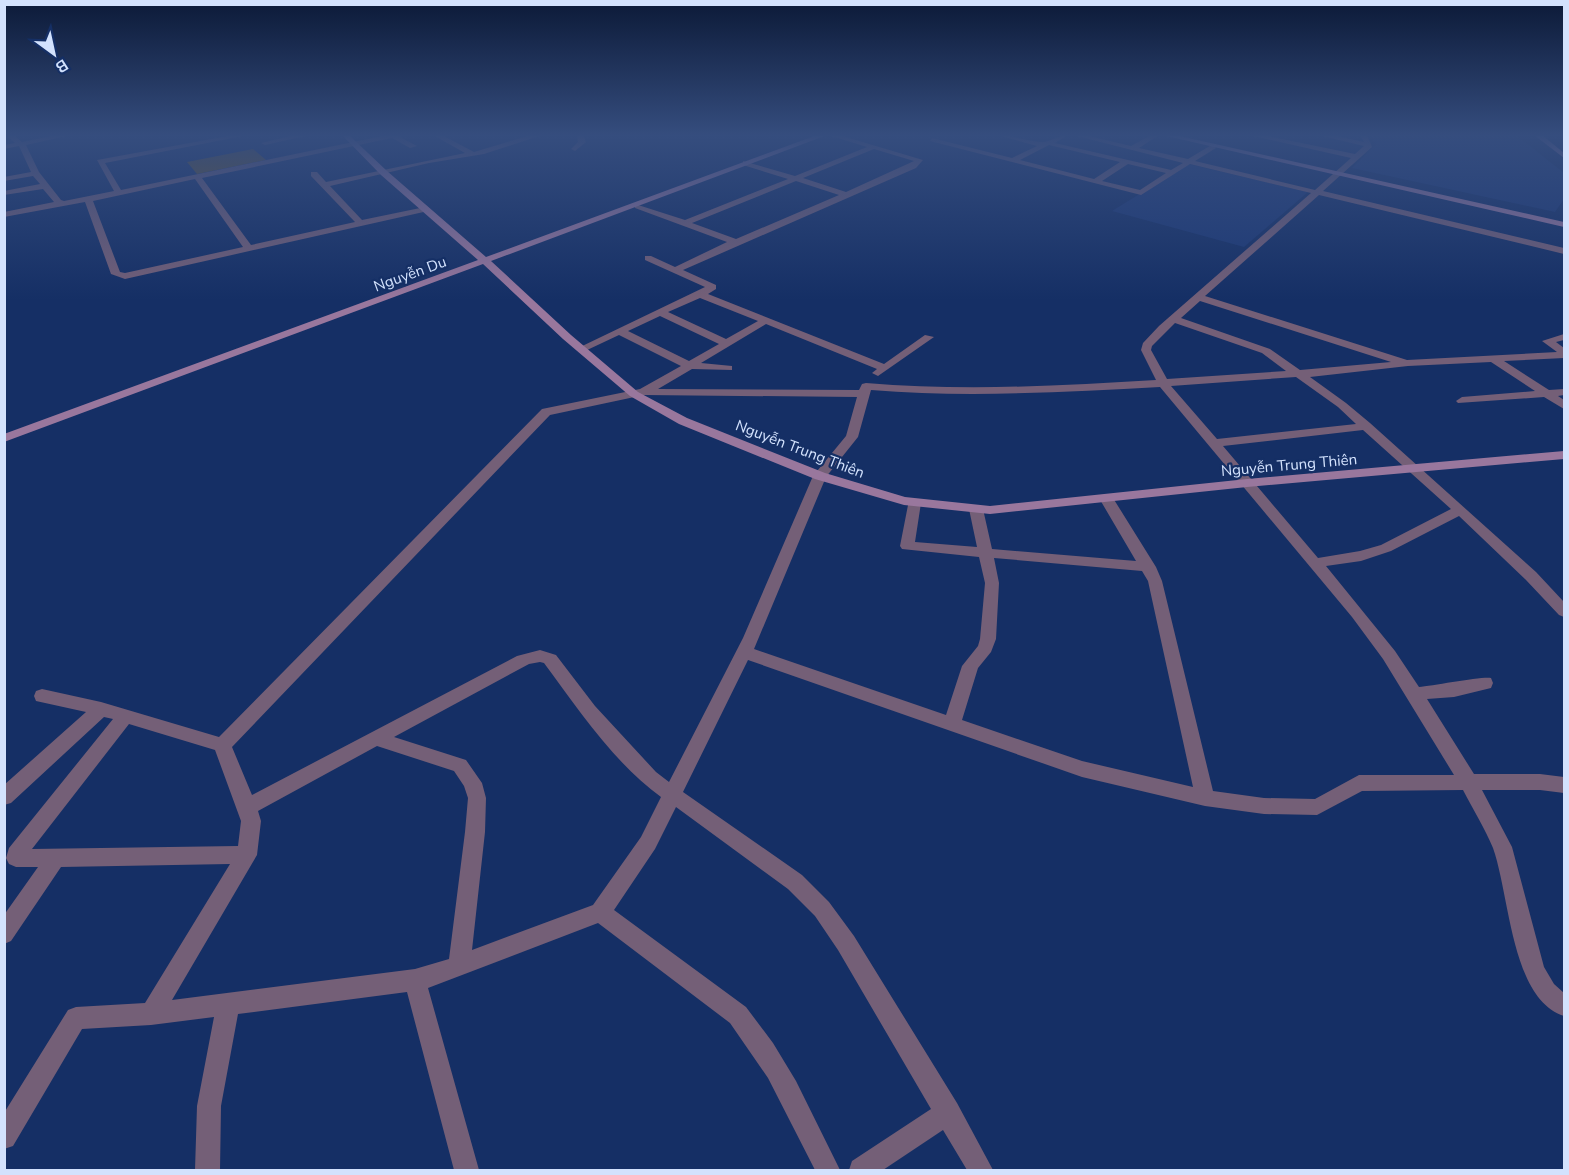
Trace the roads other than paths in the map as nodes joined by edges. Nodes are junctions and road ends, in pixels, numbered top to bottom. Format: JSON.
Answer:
{"nodes":[{"id":1,"x":23,"y":190,"type":"edge"},
{"id":2,"x":49,"y":190,"type":"edge"},
{"id":3,"x":117,"y":190,"type":"edge"},
{"id":4,"x":134,"y":190,"type":"edge"},
{"id":5,"x":206,"y":190,"type":"edge"},
{"id":6,"x":329,"y":190,"type":"edge"},
{"id":7,"x":403,"y":190,"type":"edge"},
{"id":8,"x":680,"y":190,"type":"edge"},
{"id":9,"x":769,"y":190,"type":"edge"},
{"id":10,"x":831,"y":190,"type":"edge"},
{"id":11,"x":859,"y":190,"type":"edge"},
{"id":12,"x":1129,"y":190,"type":"edge"},
{"id":13,"x":1145,"y":190,"type":"edge"},
{"id":14,"x":1312,"y":190,"type":"edge"},
{"id":15,"x":1410,"y":190,"type":"edge"},
{"id":16,"x":1317,"y":191,"type":"junction"},
{"id":17,"x":4,"y":193,"type":"edge"},
{"id":18,"x":119,"y":193,"type":"junction"},
{"id":19,"x":847,"y":195,"type":"junction"},
{"id":20,"x":88,"y":199,"type":"junction"},
{"id":21,"x":62,"y":204,"type":"junction"},
{"id":22,"x":638,"y":206,"type":"junction"},
{"id":23,"x":425,"y":209,"type":"junction"},
{"id":24,"x":4,"y":214,"type":"edge"},
{"id":25,"x":360,"y":223,"type":"junction"},
{"id":26,"x":683,"y":224,"type":"junction"},
{"id":27,"x":1564,"y":225,"type":"edge"},
{"id":28,"x":735,"y":242,"type":"junction"},
{"id":29,"x":248,"y":248,"type":"junction"},
{"id":30,"x":1564,"y":251,"type":"edge"},
{"id":31,"x":648,"y":258,"type":"dead end"},
{"id":32,"x":485,"y":262,"type":"junction"},
{"id":33,"x":675,"y":270,"type":"junction"},
{"id":34,"x":700,"y":294,"type":"junction"},
{"id":35,"x":1198,"y":297,"type":"junction"},
{"id":36,"x":661,"y":313,"type":"junction"},
{"id":37,"x":1174,"y":319,"type":"junction"},
{"id":38,"x":766,"y":320,"type":"junction"},
{"id":39,"x":621,"y":332,"type":"junction"},
{"id":40,"x":929,"y":337,"type":"dead end"},
{"id":41,"x":1564,"y":337,"type":"edge"},
{"id":42,"x":726,"y":343,"type":"junction"},
{"id":43,"x":581,"y":349,"type":"junction"},
{"id":44,"x":1564,"y":354,"type":"edge"},
{"id":45,"x":1495,"y":360,"type":"junction"},
{"id":46,"x":1408,"y":363,"type":"junction"},
{"id":47,"x":688,"y":365,"type":"junction"},
{"id":48,"x":883,"y":367,"type":"junction"},
{"id":49,"x":728,"y":368,"type":"dead end"},
{"id":50,"x":1294,"y":373,"type":"junction"},
{"id":51,"x":1163,"y":383,"type":"junction"},
{"id":52,"x":865,"y":390,"type":"junction"},
{"id":53,"x":1564,"y":392,"type":"edge"},
{"id":54,"x":639,"y":393,"type":"junction"},
{"id":55,"x":1547,"y":394,"type":"junction"},
{"id":56,"x":1462,"y":401,"type":"dead end"},
{"id":57,"x":1564,"y":405,"type":"edge"},
{"id":58,"x":1366,"y":426,"type":"junction"},
{"id":59,"x":5,"y":437,"type":"edge"},
{"id":60,"x":1214,"y":443,"type":"junction"},
{"id":61,"x":1564,"y":455,"type":"edge"},
{"id":62,"x":1415,"y":468,"type":"junction"},
{"id":63,"x":820,"y":476,"type":"junction"},
{"id":64,"x":1248,"y":483,"type":"junction"},
{"id":65,"x":1106,"y":498,"type":"junction"},
{"id":66,"x":914,"y":503,"type":"junction"},
{"id":67,"x":976,"y":508,"type":"junction"},
{"id":68,"x":1460,"y":510,"type":"junction"},
{"id":69,"x":986,"y":553,"type":"junction"},
{"id":70,"x":1315,"y":563,"type":"junction"},
{"id":71,"x":1149,"y":567,"type":"junction"},
{"id":72,"x":1564,"y":611,"type":"edge"},
{"id":73,"x":744,"y":652,"type":"junction"},
{"id":74,"x":1485,"y":683,"type":"dead end"},
{"id":75,"x":1414,"y":694,"type":"junction"},
{"id":76,"x":42,"y":696,"type":"dead end"},
{"id":77,"x":101,"y":709,"type":"junction"},
{"id":78,"x":125,"y":717,"type":"junction"},
{"id":79,"x":952,"y":724,"type":"junction"},
{"id":80,"x":378,"y":739,"type":"junction"},
{"id":81,"x":222,"y":745,"type":"junction"},
{"id":82,"x":1469,"y":783,"type":"junction"},
{"id":83,"x":1564,"y":785,"type":"edge"},
{"id":84,"x":671,"y":794,"type":"junction"},
{"id":85,"x":4,"y":797,"type":"edge"},
{"id":86,"x":1205,"y":798,"type":"junction"},
{"id":87,"x":248,"y":807,"type":"junction"},
{"id":88,"x":247,"y":855,"type":"junction"},
{"id":89,"x":55,"y":858,"type":"junction"},
{"id":90,"x":600,"y":912,"type":"junction"},
{"id":91,"x":4,"y":934,"type":"edge"},
{"id":92,"x":459,"y":966,"type":"junction"},
{"id":93,"x":415,"y":980,"type":"junction"},
{"id":94,"x":229,"y":1003,"type":"junction"},
{"id":95,"x":1564,"y":1005,"type":"edge"},
{"id":96,"x":151,"y":1014,"type":"junction"},
{"id":97,"x":948,"y":1112,"type":"junction"},
{"id":98,"x":4,"y":1137,"type":"edge"},
{"id":99,"x":208,"y":1170,"type":"edge"},
{"id":100,"x":467,"y":1170,"type":"edge"},
{"id":101,"x":828,"y":1170,"type":"edge"},
{"id":102,"x":861,"y":1170,"type":"edge"},
{"id":103,"x":981,"y":1170,"type":"edge"}],
"edges":[{"from":1,"to":17,"type":"street"},
{"from":2,"to":21,"type":"street"},
{"from":3,"to":18,"type":"street"},
{"from":4,"to":18,"type":"street"},
{"from":5,"to":29,"type":"street"},
{"from":6,"to":25,"type":"street"},
{"from":7,"to":23,"type":"street","name":"Nguyễn Trung Thiên"},
{"from":8,"to":22,"type":"street","name":"Nguyễn Du"},
{"from":9,"to":26,"type":"street"},
{"from":10,"to":19,"type":"street"},
{"from":11,"to":19,"type":"street"},
{"from":12,"to":13,"type":"street"},
{"from":14,"to":16,"type":"street"},
{"from":15,"to":27,"type":"street"},
{"from":16,"to":30,"type":"street"},
{"from":16,"to":35,"type":"street"},
{"from":18,"to":20,"type":"street"},
{"from":19,"to":28,"type":"street"},
{"from":20,"to":21,"type":"street"},
{"from":20,"to":29,"type":"street"},
{"from":21,"to":24,"type":"street"},
{"from":22,"to":26,"type":"street"},
{"from":22,"to":32,"type":"street","name":"Nguyễn Du"},
{"from":23,"to":25,"type":"street"},
{"from":23,"to":32,"type":"street","name":"Nguyễn Trung Thiên"},
{"from":25,"to":29,"type":"street"},
{"from":26,"to":28,"type":"street"},
{"from":28,"to":33,"type":"street"},
{"from":31,"to":33,"type":"street"},
{"from":32,"to":43,"type":"street","name":"Nguyễn Trung Thiên"},
{"from":32,"to":59,"type":"street","name":"Nguyễn Du"},
{"from":33,"to":34,"type":"street"},
{"from":34,"to":36,"type":"street"},
{"from":34,"to":38,"type":"street"},
{"from":35,"to":37,"type":"street"},
{"from":35,"to":46,"type":"street"},
{"from":36,"to":39,"type":"street"},
{"from":36,"to":42,"type":"street"},
{"from":37,"to":50,"type":"street"},
{"from":37,"to":51,"type":"street"},
{"from":38,"to":42,"type":"street"},
{"from":38,"to":48,"type":"street"},
{"from":39,"to":43,"type":"street"},
{"from":39,"to":47,"type":"street"},
{"from":40,"to":48,"type":"street"},
{"from":41,"to":44,"type":"street"},
{"from":42,"to":47,"type":"street"},
{"from":43,"to":54,"type":"street","name":"Nguyễn Trung Thiên"},
{"from":44,"to":45,"type":"street"},
{"from":45,"to":46,"type":"street"},
{"from":45,"to":55,"type":"street"},
{"from":46,"to":50,"type":"street"},
{"from":47,"to":49,"type":"street"},
{"from":47,"to":54,"type":"street"},
{"from":48,"to":52,"type":"street"},
{"from":50,"to":51,"type":"street"},
{"from":50,"to":58,"type":"street"},
{"from":51,"to":52,"type":"street"},
{"from":51,"to":60,"type":"street"},
{"from":52,"to":54,"type":"street"},
{"from":52,"to":63,"type":"street"},
{"from":53,"to":55,"type":"street"},
{"from":54,"to":63,"type":"street","name":"Nguyễn Trung Thiên"},
{"from":54,"to":81,"type":"street"},
{"from":55,"to":56,"type":"street"},
{"from":55,"to":57,"type":"street"},
{"from":58,"to":60,"type":"street"},
{"from":58,"to":62,"type":"street"},
{"from":60,"to":64,"type":"street"},
{"from":61,"to":62,"type":"street","name":"Nguyễn Trung Thiên"},
{"from":62,"to":64,"type":"street","name":"Nguyễn Trung Thiên"},
{"from":62,"to":68,"type":"street"},
{"from":63,"to":66,"type":"street","name":"Nguyễn Trung Thiên"},
{"from":63,"to":73,"type":"street"},
{"from":64,"to":65,"type":"street","name":"Nguyễn Trung Thiên"},
{"from":64,"to":70,"type":"street"},
{"from":65,"to":67,"type":"street","name":"Nguyễn Trung Thiên"},
{"from":65,"to":71,"type":"street"},
{"from":66,"to":67,"type":"street","name":"Nguyễn Trung Thiên"},
{"from":66,"to":69,"type":"street"},
{"from":67,"to":69,"type":"street"},
{"from":68,"to":70,"type":"street"},
{"from":68,"to":72,"type":"street"},
{"from":69,"to":71,"type":"street"},
{"from":69,"to":79,"type":"street"},
{"from":70,"to":75,"type":"street"},
{"from":71,"to":86,"type":"street"},
{"from":73,"to":79,"type":"street"},
{"from":73,"to":84,"type":"street"},
{"from":74,"to":75,"type":"street"},
{"from":75,"to":82,"type":"street"},
{"from":76,"to":77,"type":"street"},
{"from":77,"to":78,"type":"street"},
{"from":77,"to":85,"type":"street"},
{"from":78,"to":81,"type":"street"},
{"from":78,"to":89,"type":"street"},
{"from":79,"to":86,"type":"street"},
{"from":80,"to":84,"type":"street"},
{"from":80,"to":87,"type":"street"},
{"from":80,"to":92,"type":"street"},
{"from":81,"to":87,"type":"street"},
{"from":82,"to":83,"type":"street"},
{"from":82,"to":86,"type":"street"},
{"from":82,"to":95,"type":"street"},
{"from":84,"to":90,"type":"street"},
{"from":84,"to":97,"type":"street"},
{"from":87,"to":88,"type":"street"},
{"from":88,"to":89,"type":"street"},
{"from":88,"to":96,"type":"street"},
{"from":89,"to":91,"type":"street"},
{"from":90,"to":92,"type":"street"},
{"from":90,"to":101,"type":"street"},
{"from":92,"to":93,"type":"street"},
{"from":93,"to":94,"type":"street"},
{"from":93,"to":100,"type":"street"},
{"from":94,"to":96,"type":"street"},
{"from":94,"to":99,"type":"street"},
{"from":96,"to":98,"type":"street"},
{"from":97,"to":102,"type":"street"},
{"from":97,"to":103,"type":"street"}]}
